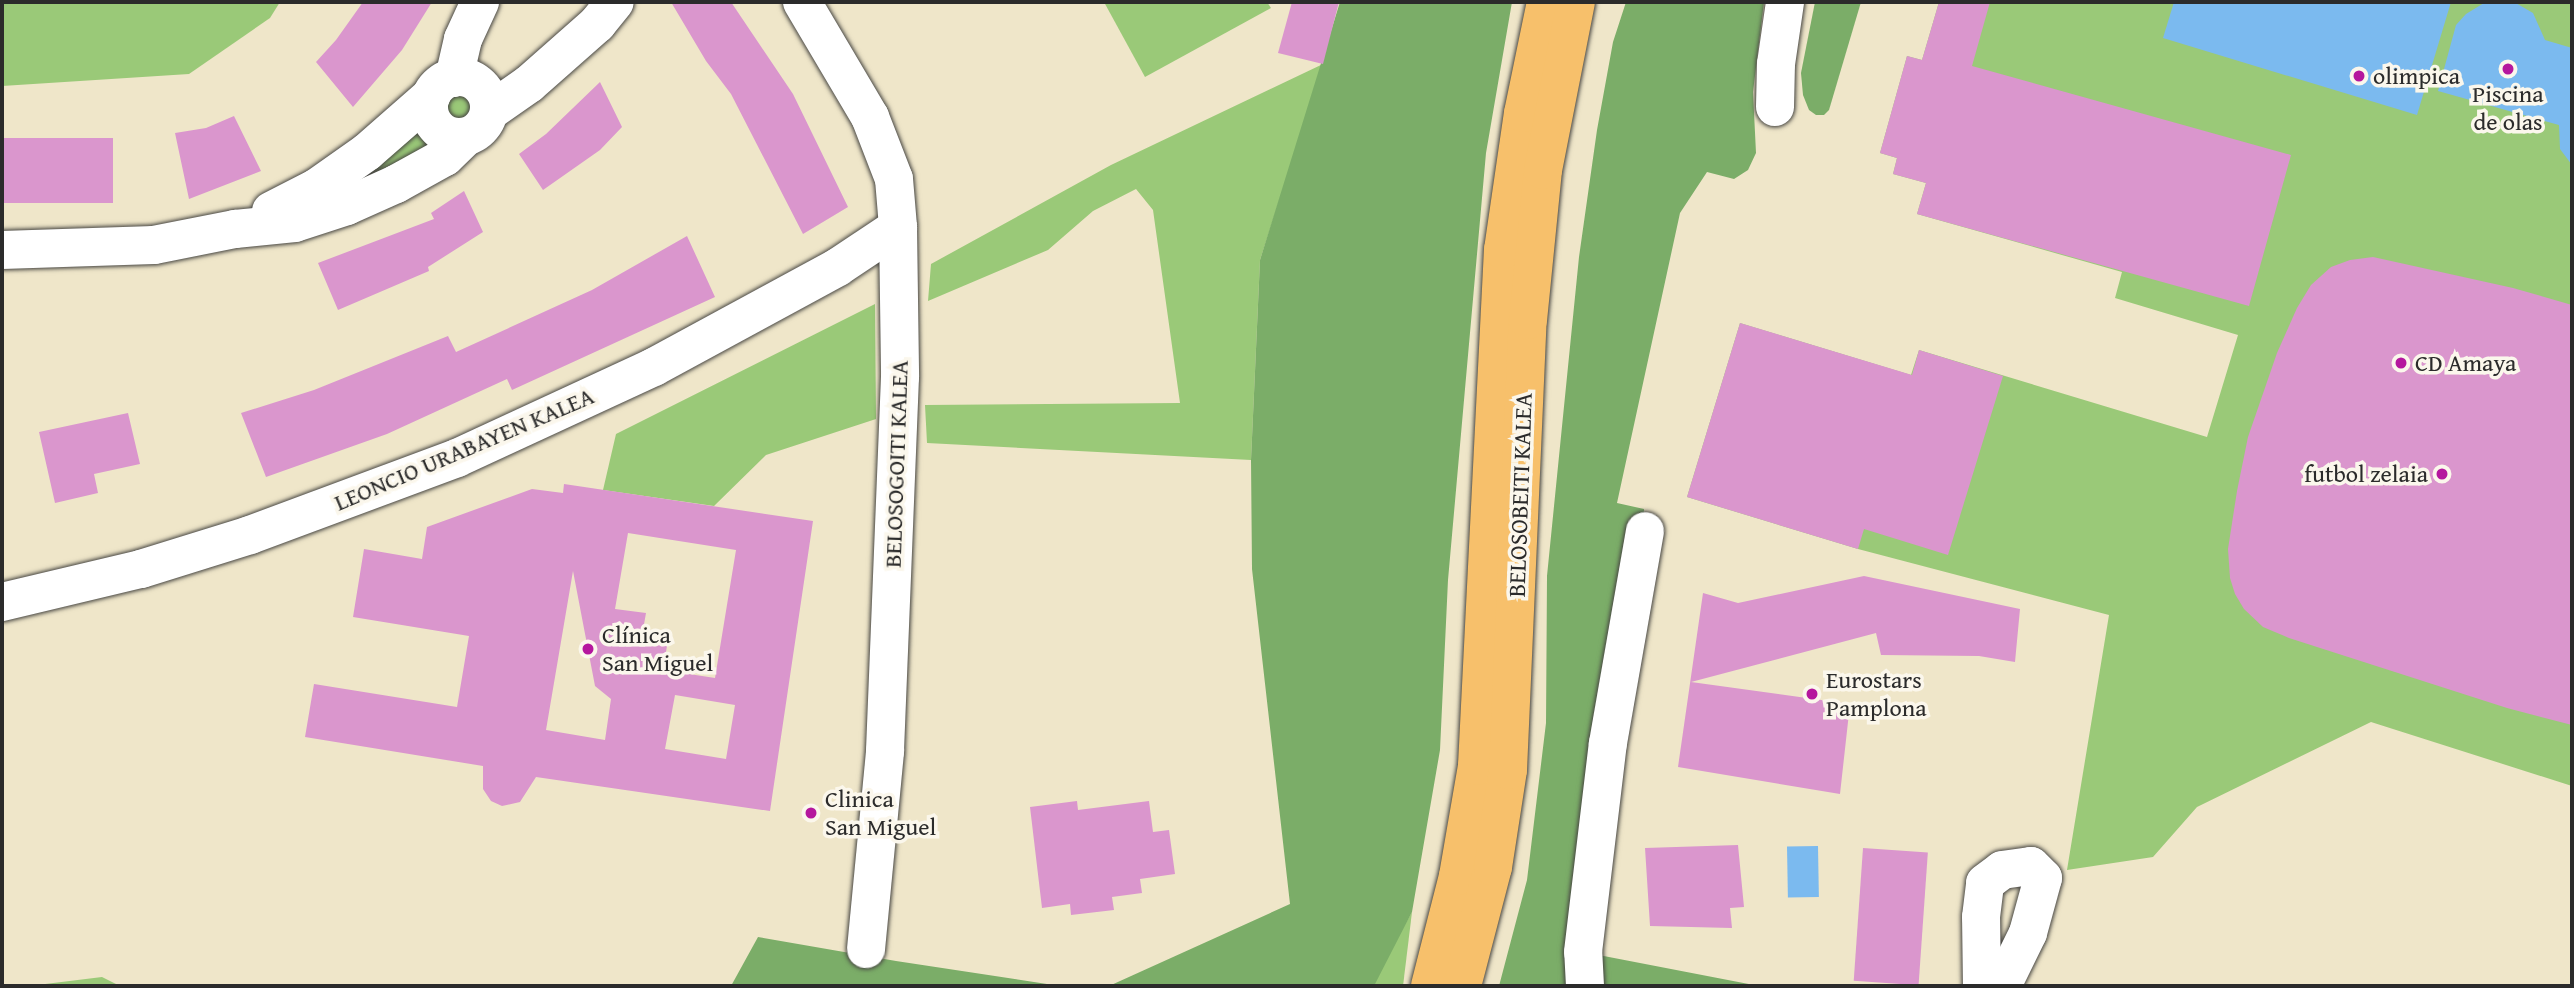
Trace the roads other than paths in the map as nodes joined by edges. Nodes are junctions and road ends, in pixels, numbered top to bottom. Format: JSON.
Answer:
{"nodes":[{"id":1,"x":480,"y":2,"type":"edge"},
{"id":2,"x":615,"y":2,"type":"edge"},
{"id":3,"x":802,"y":2,"type":"edge"},
{"id":4,"x":1546,"y":2,"type":"edge"},
{"id":5,"x":1576,"y":2,"type":"edge"},
{"id":6,"x":1785,"y":2,"type":"edge"},
{"id":7,"x":443,"y":86,"type":"junction"},
{"id":8,"x":1775,"y":107,"type":"dead end"},
{"id":9,"x":478,"y":124,"type":"junction"},
{"id":10,"x":898,"y":227,"type":"junction"},
{"id":11,"x":235,"y":229,"type":"junction"},
{"id":12,"x":2,"y":250,"type":"edge"},
{"id":13,"x":1645,"y":531,"type":"dead end"},
{"id":14,"x":2,"y":602,"type":"edge"},
{"id":15,"x":866,"y":949,"type":"dead end"},
{"id":16,"x":1576,"y":984,"type":"edge"},
{"id":17,"x":1430,"y":986,"type":"edge"},
{"id":18,"x":1462,"y":986,"type":"edge"},
{"id":19,"x":1983,"y":986,"type":"edge"},
{"id":20,"x":2002,"y":986,"type":"edge"}],
"edges":[{"from":1,"to":7,"type":"street"},
{"from":2,"to":9,"type":"street"},
{"from":3,"to":10,"type":"street","name":"BELOSOGOITI KALEA"},
{"from":4,"to":17,"type":"main road","name":"BELOSOBEITI KALEA"},
{"from":5,"to":18,"type":"main road","name":"BELOSOBEITI KALEA"},
{"from":6,"to":8,"type":"street"},
{"from":7,"to":9,"type":"street"},
{"from":7,"to":9,"type":"street"},
{"from":7,"to":11,"type":"street"},
{"from":9,"to":11,"type":"street"},
{"from":10,"to":14,"type":"street","name":"LEONCIO URABAYEN KALEA"},
{"from":10,"to":15,"type":"street","name":"BELOSOGOITI KALEA"},
{"from":11,"to":12,"type":"street"},
{"from":13,"to":16,"type":"street"},
{"from":19,"to":20,"type":"street"}]}
